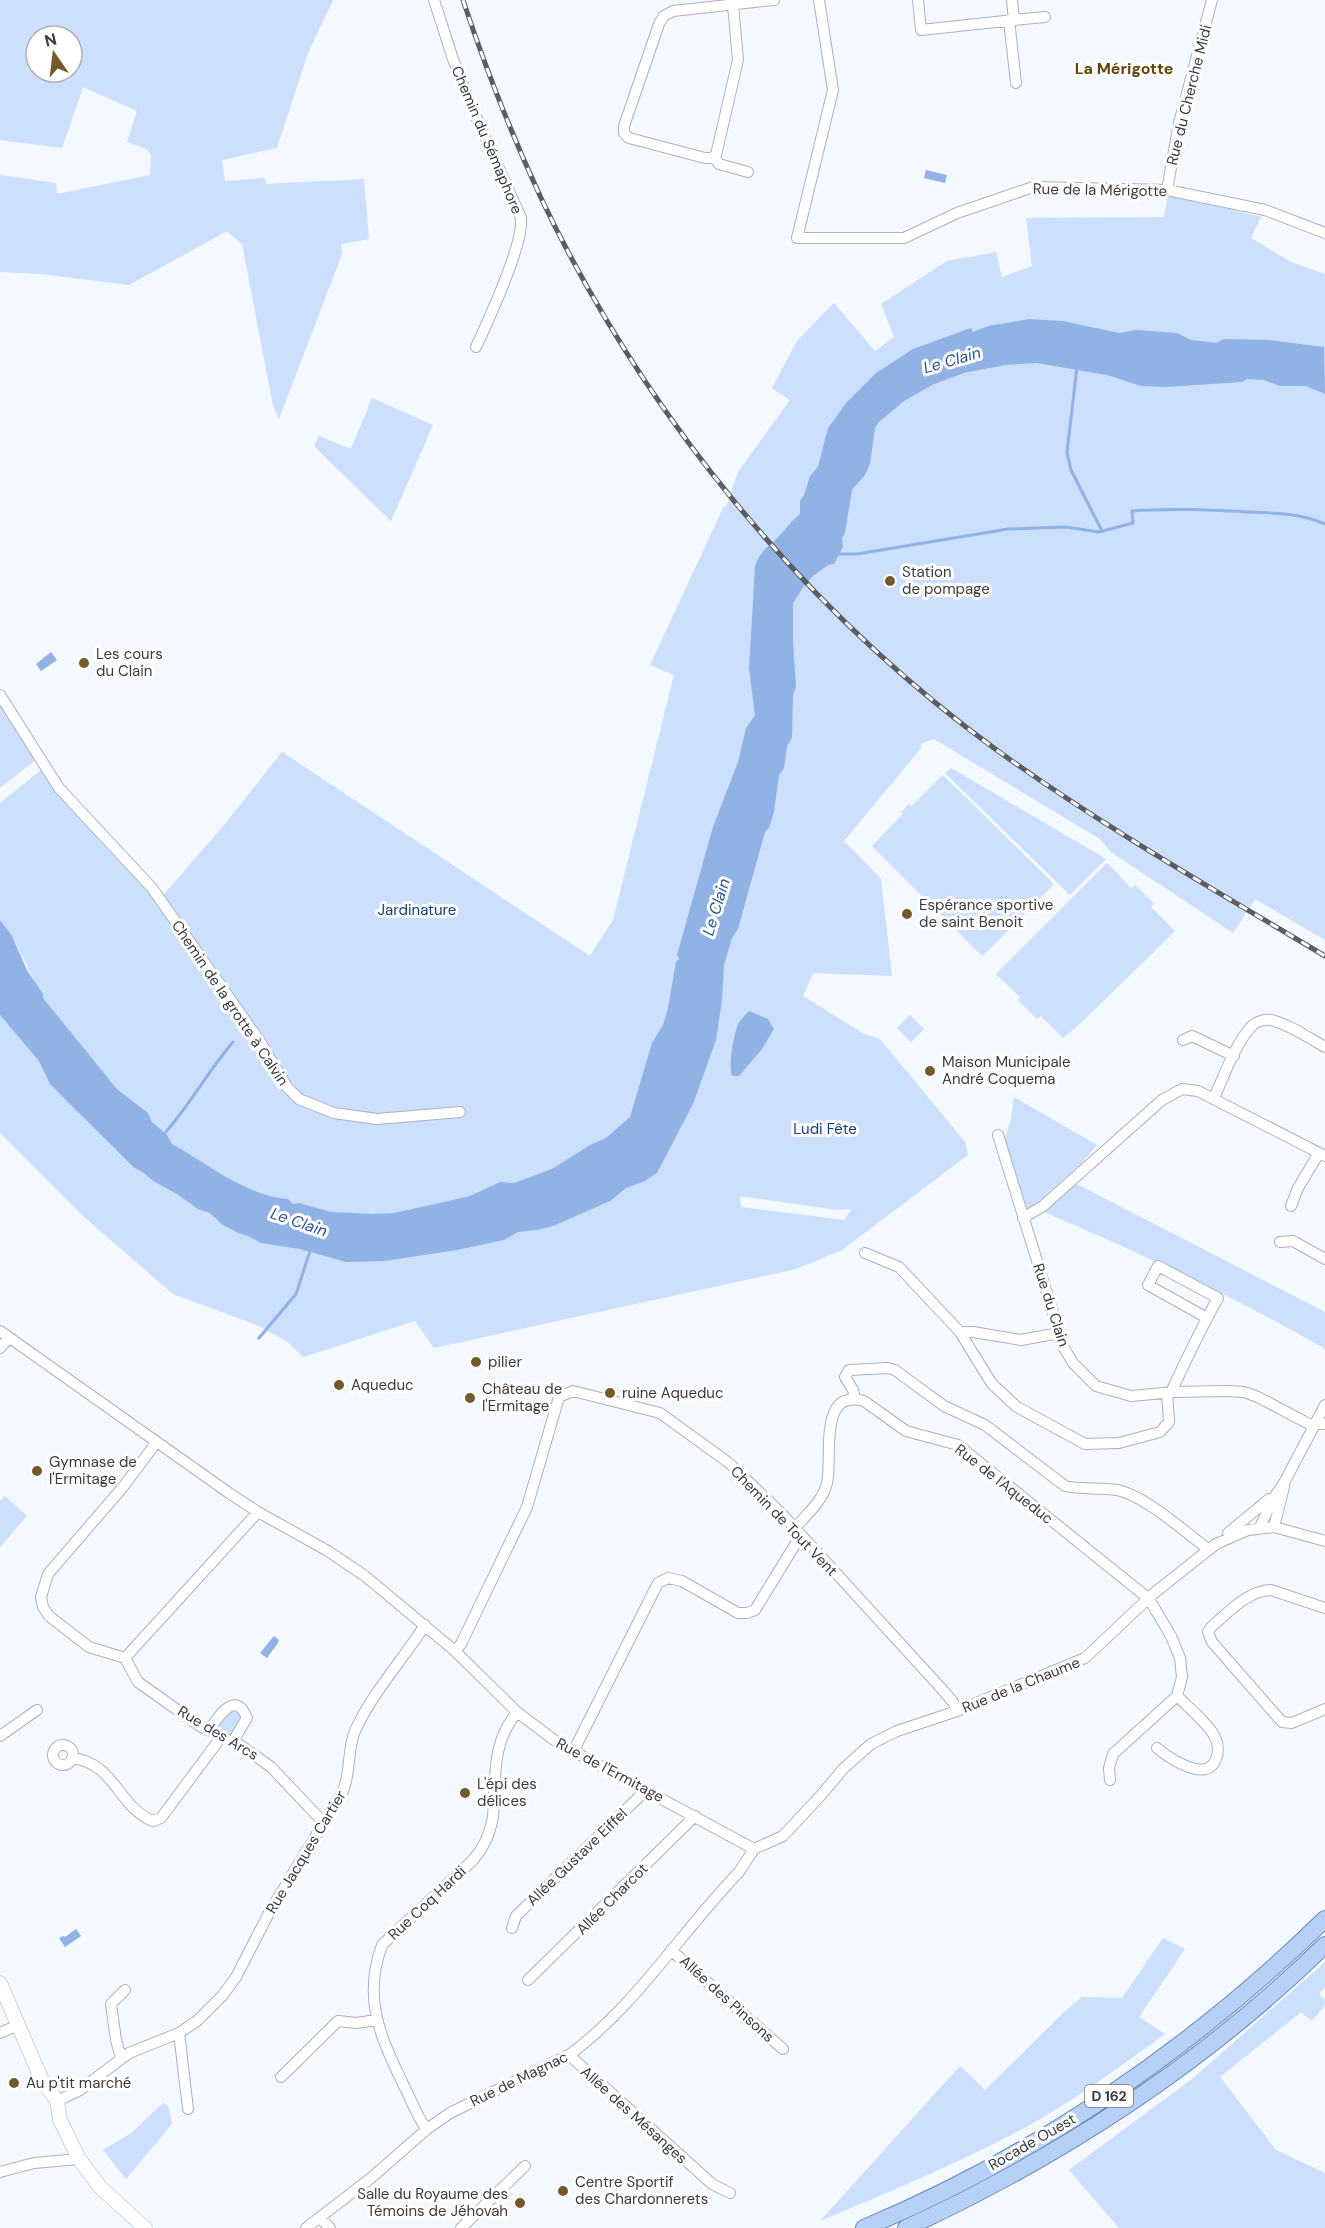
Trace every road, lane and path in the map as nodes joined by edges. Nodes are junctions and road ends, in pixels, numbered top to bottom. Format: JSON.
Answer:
{"nodes":[{"id":1,"x":434,"y":0,"type":"edge"},
{"id":2,"x":774,"y":0,"type":"edge"},
{"id":3,"x":819,"y":0,"type":"edge"},
{"id":4,"x":918,"y":0,"type":"edge"},
{"id":5,"x":1012,"y":0,"type":"edge"},
{"id":6,"x":1212,"y":0,"type":"edge"},
{"id":7,"x":733,"y":5,"type":"junction"},
{"id":8,"x":1045,"y":17,"type":"dead end"},
{"id":9,"x":1012,"y":20,"type":"junction"},
{"id":10,"x":1016,"y":83,"type":"dead end"},
{"id":11,"x":714,"y":157,"type":"junction"},
{"id":12,"x":748,"y":172,"type":"dead end"},
{"id":13,"x":1167,"y":189,"type":"junction"},
{"id":14,"x":1325,"y":233,"type":"edge"},
{"id":15,"x":476,"y":347,"type":"dead end"},
{"id":16,"x":0,"y":694,"type":"edge"},
{"id":17,"x":1183,"y":1040,"type":"dead end"},
{"id":18,"x":1325,"y":1047,"type":"edge"},
{"id":19,"x":1234,"y":1056,"type":"junction"},
{"id":20,"x":1214,"y":1098,"type":"junction"},
{"id":21,"x":460,"y":1112,"type":"dead end"},
{"id":22,"x":998,"y":1134,"type":"dead end"},
{"id":23,"x":1322,"y":1155,"type":"edge"},
{"id":24,"x":1291,"y":1206,"type":"dead end"},
{"id":25,"x":1023,"y":1218,"type":"junction"},
{"id":26,"x":1280,"y":1242,"type":"dead end"},
{"id":27,"x":865,"y":1253,"type":"dead end"},
{"id":28,"x":1325,"y":1259,"type":"edge"},
{"id":29,"x":1207,"y":1318,"type":"junction"},
{"id":30,"x":0,"y":1331,"type":"edge"},
{"id":31,"x":960,"y":1332,"type":"junction"},
{"id":32,"x":1059,"y":1333,"type":"junction"},
{"id":33,"x":9,"y":1338,"type":"junction"},
{"id":34,"x":0,"y":1348,"type":"edge"},
{"id":35,"x":1170,"y":1392,"type":"junction"},
{"id":36,"x":855,"y":1399,"type":"junction"},
{"id":37,"x":1325,"y":1405,"type":"edge"},
{"id":38,"x":1320,"y":1424,"type":"edge"},
{"id":39,"x":156,"y":1443,"type":"junction"},
{"id":40,"x":1285,"y":1481,"type":"junction"},
{"id":41,"x":258,"y":1512,"type":"junction"},
{"id":42,"x":1260,"y":1527,"type":"junction"},
{"id":43,"x":1274,"y":1527,"type":"junction"},
{"id":44,"x":798,"y":1531,"type":"junction"},
{"id":45,"x":1325,"y":1541,"type":"edge"},
{"id":46,"x":1212,"y":1547,"type":"junction"},
{"id":47,"x":1149,"y":1599,"type":"junction"},
{"id":48,"x":1325,"y":1608,"type":"edge"},
{"id":49,"x":425,"y":1625,"type":"junction"},
{"id":50,"x":455,"y":1651,"type":"junction"},
{"id":51,"x":124,"y":1658,"type":"junction"},
{"id":52,"x":1177,"y":1696,"type":"junction"},
{"id":53,"x":1325,"y":1709,"type":"edge"},
{"id":54,"x":37,"y":1710,"type":"dead end"},
{"id":55,"x":957,"y":1711,"type":"junction"},
{"id":56,"x":517,"y":1712,"type":"junction"},
{"id":57,"x":209,"y":1730,"type":"junction"},
{"id":58,"x":0,"y":1736,"type":"edge"},
{"id":59,"x":222,"y":1736,"type":"junction"},
{"id":60,"x":233,"y":1741,"type":"junction"},
{"id":61,"x":1157,"y":1748,"type":"dead end"},
{"id":62,"x":573,"y":1752,"type":"junction"},
{"id":63,"x":72,"y":1758,"type":"dead end"},
{"id":64,"x":1110,"y":1780,"type":"dead end"},
{"id":65,"x":645,"y":1789,"type":"junction"},
{"id":66,"x":694,"y":1816,"type":"junction"},
{"id":67,"x":324,"y":1823,"type":"junction"},
{"id":68,"x":754,"y":1849,"type":"junction"},
{"id":69,"x":1325,"y":1919,"type":"edge"},
{"id":70,"x":512,"y":1928,"type":"dead end"},
{"id":71,"x":1325,"y":1945,"type":"edge"},
{"id":72,"x":671,"y":1950,"type":"junction"},
{"id":73,"x":528,"y":1980,"type":"dead end"},
{"id":74,"x":0,"y":1983,"type":"edge"},
{"id":75,"x":125,"y":1990,"type":"dead end"},
{"id":76,"x":377,"y":2020,"type":"junction"},
{"id":77,"x":18,"y":2025,"type":"junction"},
{"id":78,"x":0,"y":2033,"type":"edge"},
{"id":79,"x":179,"y":2033,"type":"junction"},
{"id":80,"x":783,"y":2049,"type":"dead end"},
{"id":81,"x":569,"y":2055,"type":"junction"},
{"id":82,"x":121,"y":2058,"type":"junction"},
{"id":83,"x":281,"y":2077,"type":"dead end"},
{"id":84,"x":57,"y":2101,"type":"junction"},
{"id":85,"x":188,"y":2109,"type":"dead end"},
{"id":86,"x":427,"y":2129,"type":"junction"},
{"id":87,"x":79,"y":2159,"type":"junction"},
{"id":88,"x":525,"y":2166,"type":"dead end"},
{"id":89,"x":0,"y":2172,"type":"edge"},
{"id":90,"x":730,"y":2193,"type":"dead end"},
{"id":91,"x":320,"y":2218,"type":"junction"},
{"id":92,"x":145,"y":2228,"type":"edge"},
{"id":93,"x":306,"y":2228,"type":"edge"},
{"id":94,"x":330,"y":2228,"type":"edge"},
{"id":95,"x":461,"y":2228,"type":"edge"},
{"id":96,"x":864,"y":2228,"type":"edge"},
{"id":97,"x":906,"y":2228,"type":"edge"}],
"edges":[{"from":1,"to":15,"type":"street","name":"Chemin du Sémaphore"},
{"from":2,"to":7,"type":"street"},
{"from":3,"to":13,"type":"street","name":"Rue de la Mérigotte"},
{"from":4,"to":9,"type":"street"},
{"from":5,"to":9,"type":"street"},
{"from":6,"to":13,"type":"street","name":"Rue du Cherche Midi"},
{"from":7,"to":11,"type":"street"},
{"from":7,"to":11,"type":"street"},
{"from":8,"to":9,"type":"street"},
{"from":9,"to":10,"type":"street"},
{"from":11,"to":12,"type":"street"},
{"from":13,"to":14,"type":"street","name":"Rue de la Mérigotte"},
{"from":16,"to":21,"type":"street","name":"Chemin de la grotte à Calvin"},
{"from":17,"to":19,"type":"street"},
{"from":18,"to":19,"type":"street"},
{"from":19,"to":20,"type":"street"},
{"from":20,"to":23,"type":"street"},
{"from":20,"to":25,"type":"street"},
{"from":22,"to":25,"type":"street","name":"Rue du Clain"},
{"from":23,"to":24,"type":"street"},
{"from":25,"to":32,"type":"street","name":"Rue du Clain"},
{"from":26,"to":28,"type":"street"},
{"from":27,"to":31,"type":"street"},
{"from":29,"to":29,"type":"street"},
{"from":29,"to":35,"type":"street"},
{"from":30,"to":33,"type":"street","name":"Rue de l'Ermitage"},
{"from":31,"to":32,"type":"street"},
{"from":31,"to":35,"type":"street"},
{"from":32,"to":35,"type":"street","name":"Rue du Clain"},
{"from":33,"to":34,"type":"street"},
{"from":33,"to":39,"type":"street","name":"Rue de l'Ermitage"},
{"from":35,"to":38,"type":"street","name":"Rue du Clain"},
{"from":36,"to":44,"type":"street"},
{"from":36,"to":46,"type":"street"},
{"from":36,"to":47,"type":"street","name":"Rue de l'Aqueduc"},
{"from":37,"to":38,"type":"street"},
{"from":38,"to":40,"type":"street"},
{"from":39,"to":41,"type":"street","name":"Rue de l'Ermitage"},
{"from":39,"to":51,"type":"street"},
{"from":40,"to":42,"type":"street"},
{"from":40,"to":43,"type":"street"},
{"from":40,"to":46,"type":"street"},
{"from":41,"to":49,"type":"street","name":"Rue de l'Ermitage"},
{"from":41,"to":51,"type":"street"},
{"from":42,"to":43,"type":"street","name":"Rue de la Chaume"},
{"from":42,"to":46,"type":"street","name":"Rue de la Chaume"},
{"from":43,"to":45,"type":"street","name":"Rue de la Chaume"},
{"from":44,"to":50,"type":"street","name":"Chemin de Tout Vent"},
{"from":44,"to":55,"type":"street","name":"Chemin de Tout Vent"},
{"from":44,"to":62,"type":"street"},
{"from":46,"to":47,"type":"street","name":"Rue de la Chaume"},
{"from":47,"to":52,"type":"street"},
{"from":47,"to":55,"type":"street","name":"Rue de la Chaume"},
{"from":48,"to":53,"type":"street"},
{"from":49,"to":50,"type":"street","name":"Rue de l'Ermitage"},
{"from":49,"to":67,"type":"street","name":"Rue Jacques Cartier"},
{"from":50,"to":56,"type":"street","name":"Rue de l'Ermitage"},
{"from":51,"to":57,"type":"street","name":"Rue des Arcs"},
{"from":52,"to":61,"type":"street"},
{"from":52,"to":64,"type":"street"},
{"from":54,"to":58,"type":"street"},
{"from":55,"to":68,"type":"street","name":"Rue de la Chaume"},
{"from":56,"to":62,"type":"street","name":"Rue de l'Ermitage"},
{"from":56,"to":76,"type":"street","name":"Rue Coq Hardi"},
{"from":57,"to":59,"type":"street","name":"Rue des Arcs"},
{"from":57,"to":60,"type":"street"},
{"from":59,"to":60,"type":"street","name":"Rue des Arcs"},
{"from":59,"to":63,"type":"street"},
{"from":60,"to":67,"type":"street","name":"Rue des Arcs"},
{"from":62,"to":65,"type":"street","name":"Rue de l'Ermitage"},
{"from":65,"to":66,"type":"street","name":"Rue de l'Ermitage"},
{"from":65,"to":70,"type":"street","name":"Allée Gustave Eiffel"},
{"from":66,"to":68,"type":"street","name":"Rue de l'Ermitage"},
{"from":66,"to":73,"type":"street","name":"Allée Charcot"},
{"from":67,"to":79,"type":"street","name":"Rue Jacques Cartier"},
{"from":68,"to":72,"type":"street","name":"Rue de Magnac"},
{"from":69,"to":96,"type":"main road","name":"Rocade Ouest","number":"D 162"},
{"from":71,"to":97,"type":"main road","name":"Rocade Ouest","number":"D 162"},
{"from":72,"to":80,"type":"street","name":"Allée des Pinsons"},
{"from":72,"to":81,"type":"street","name":"Rue de Magnac"},
{"from":74,"to":77,"type":"street"},
{"from":75,"to":82,"type":"street"},
{"from":76,"to":83,"type":"street"},
{"from":76,"to":86,"type":"street","name":"Rue Coq Hardi"},
{"from":77,"to":78,"type":"street"},
{"from":77,"to":84,"type":"street"},
{"from":79,"to":82,"type":"street","name":"Rue Jacques Cartier"},
{"from":79,"to":85,"type":"street"},
{"from":81,"to":86,"type":"street","name":"Rue de Magnac"},
{"from":81,"to":90,"type":"street","name":"Allée des Mésanges"},
{"from":82,"to":84,"type":"street","name":"Rue Jacques Cartier"},
{"from":84,"to":87,"type":"street"},
{"from":86,"to":91,"type":"street","name":"Rue de Magnac"},
{"from":87,"to":89,"type":"street"},
{"from":87,"to":92,"type":"street"},
{"from":88,"to":95,"type":"street"},
{"from":91,"to":93,"type":"street","name":"Rue de Magnac"},
{"from":91,"to":94,"type":"street"}]}
